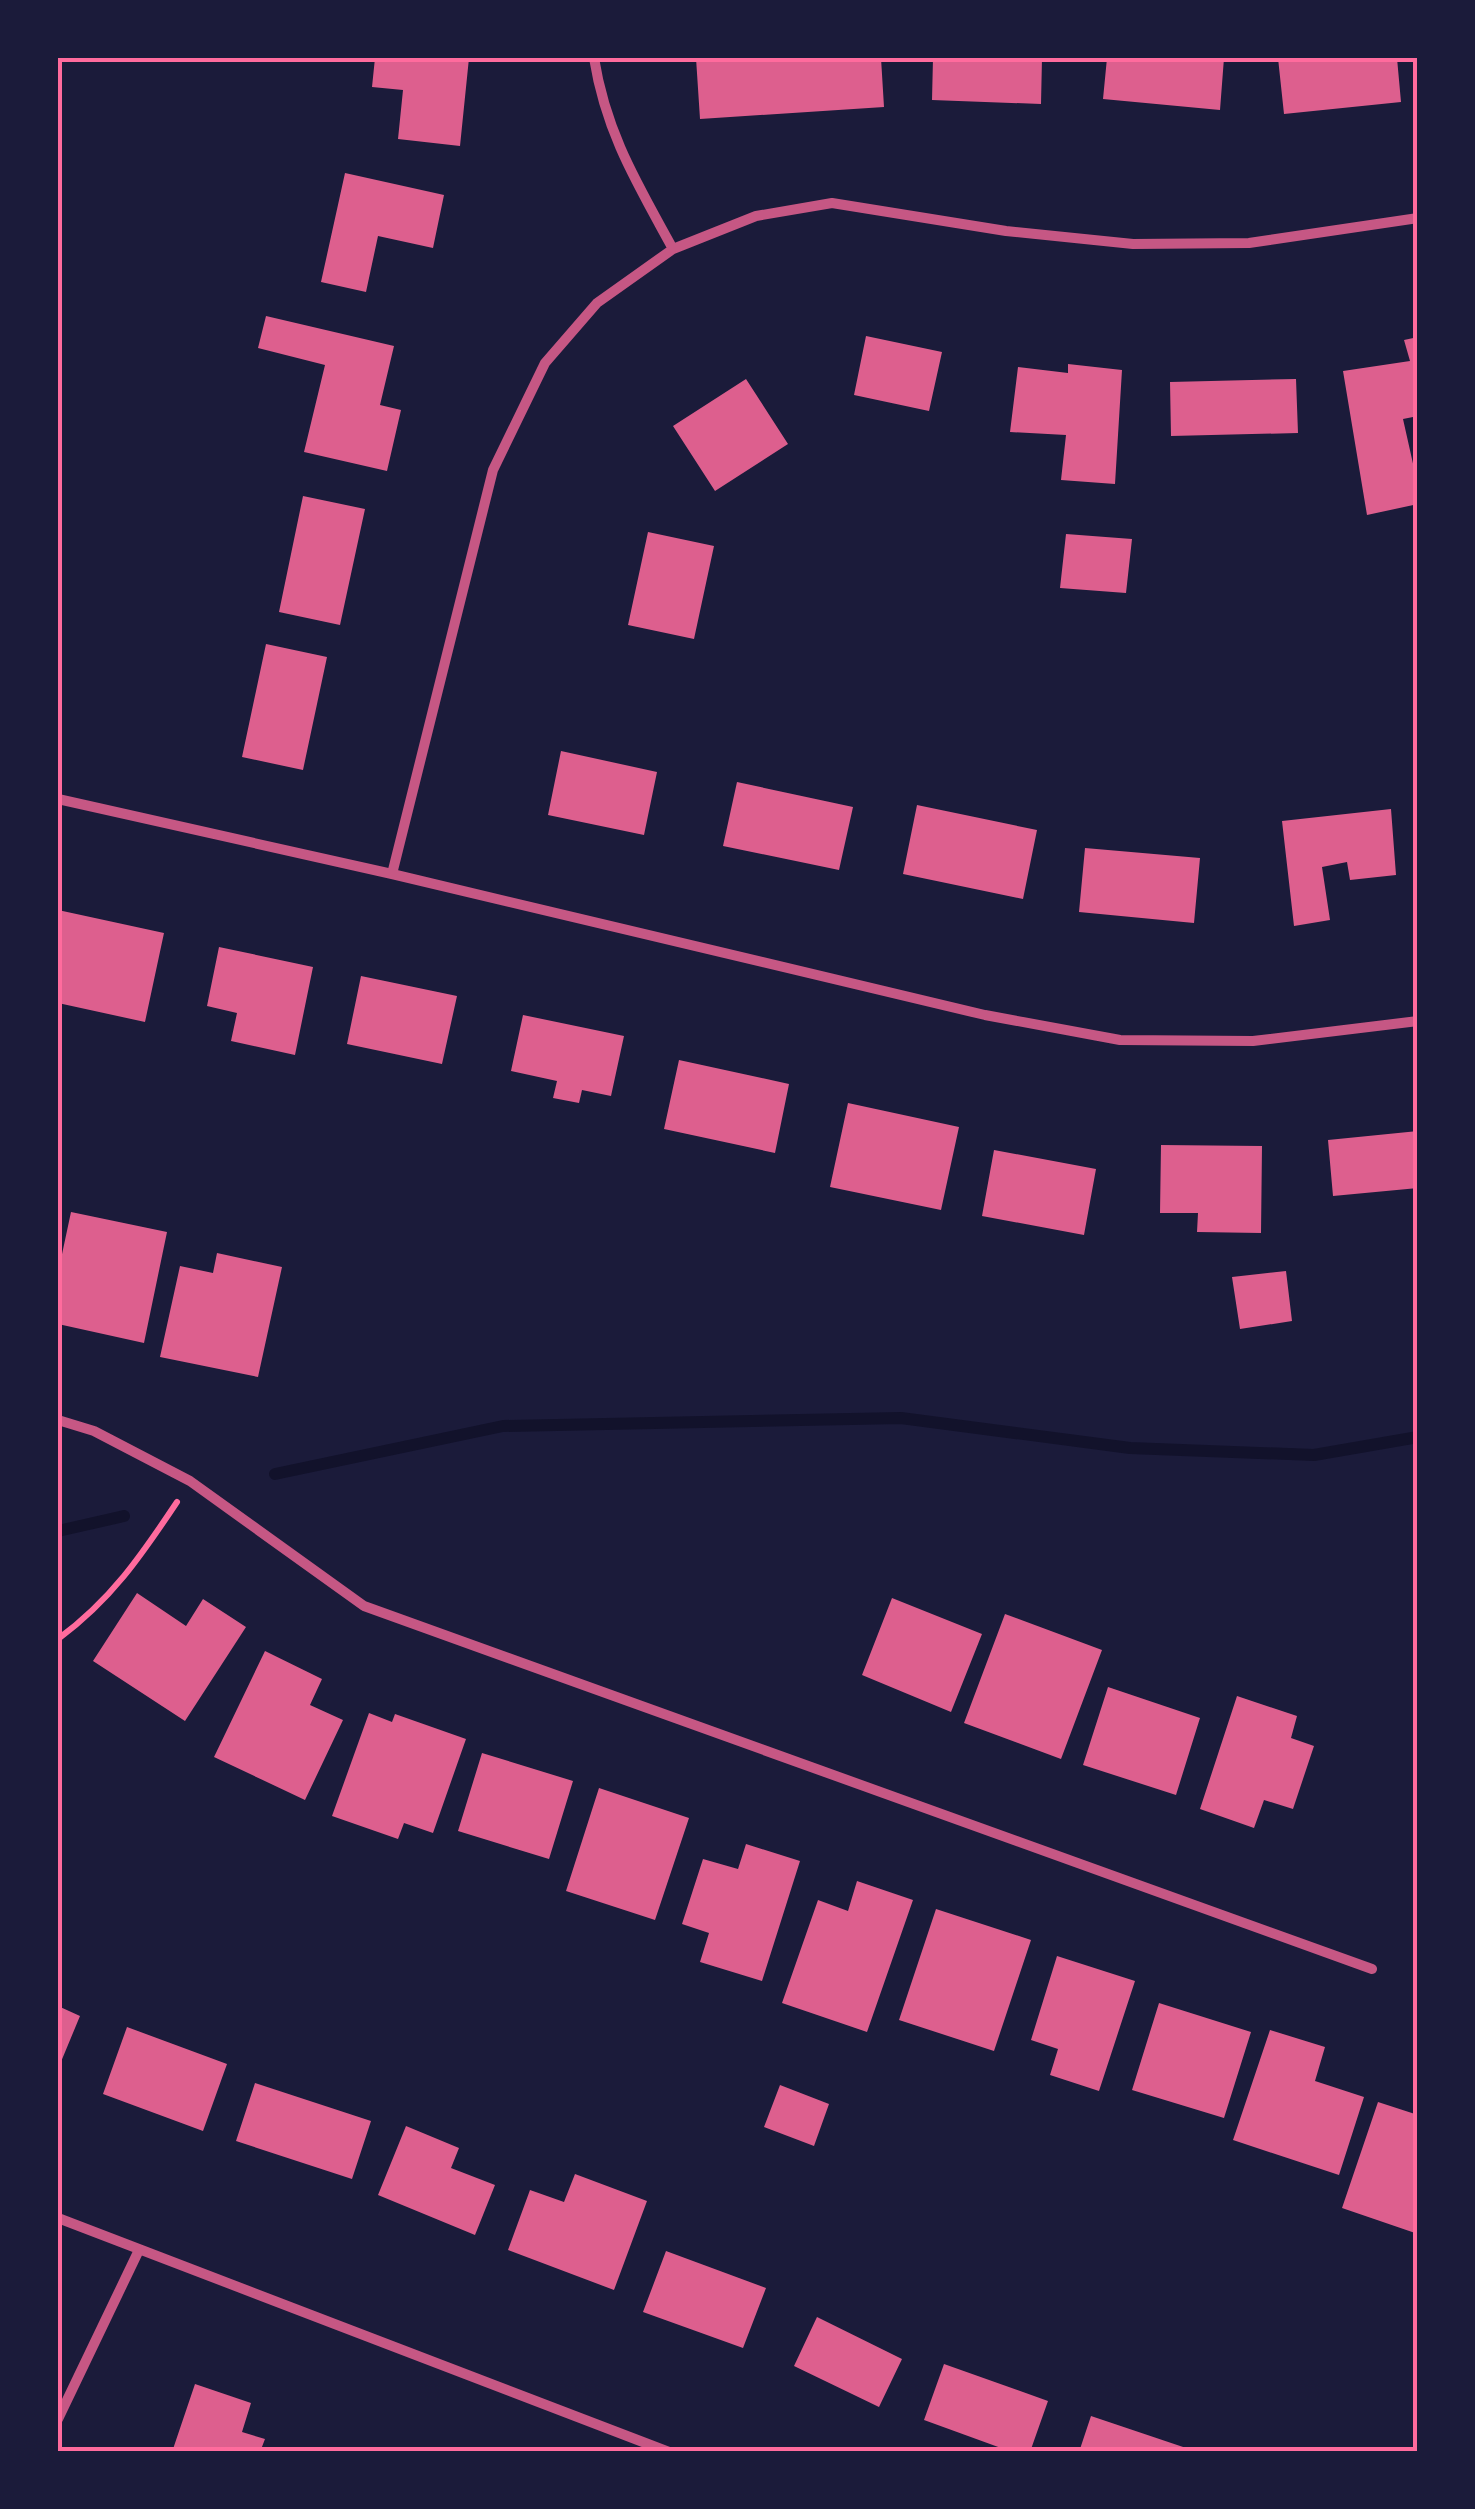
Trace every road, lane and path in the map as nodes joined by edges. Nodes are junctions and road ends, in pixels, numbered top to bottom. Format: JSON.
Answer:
{"nodes":[{"id":1,"x":594,"y":58,"type":"edge"},
{"id":2,"x":1418,"y":218,"type":"edge"},
{"id":3,"x":673,"y":248,"type":"junction"},
{"id":4,"x":58,"y":799,"type":"edge"},
{"id":5,"x":392,"y":874,"type":"junction"},
{"id":6,"x":1418,"y":1021,"type":"edge"},
{"id":7,"x":58,"y":1420,"type":"edge"},
{"id":8,"x":190,"y":1481,"type":"junction"},
{"id":9,"x":58,"y":1639,"type":"edge"},
{"id":10,"x":1372,"y":1969,"type":"dead end"},
{"id":11,"x":58,"y":2218,"type":"edge"},
{"id":12,"x":139,"y":2250,"type":"junction"},
{"id":13,"x":58,"y":2419,"type":"edge"},
{"id":14,"x":669,"y":2452,"type":"edge"}],
"edges":[{"from":1,"to":3,"type":"street"},
{"from":2,"to":3,"type":"street"},
{"from":3,"to":5,"type":"street"},
{"from":4,"to":5,"type":"street"},
{"from":5,"to":6,"type":"street"},
{"from":7,"to":8,"type":"street"},
{"from":8,"to":9,"type":"path"},
{"from":8,"to":10,"type":"street"},
{"from":11,"to":12,"type":"street"},
{"from":12,"to":13,"type":"street"},
{"from":12,"to":14,"type":"street"}]}
